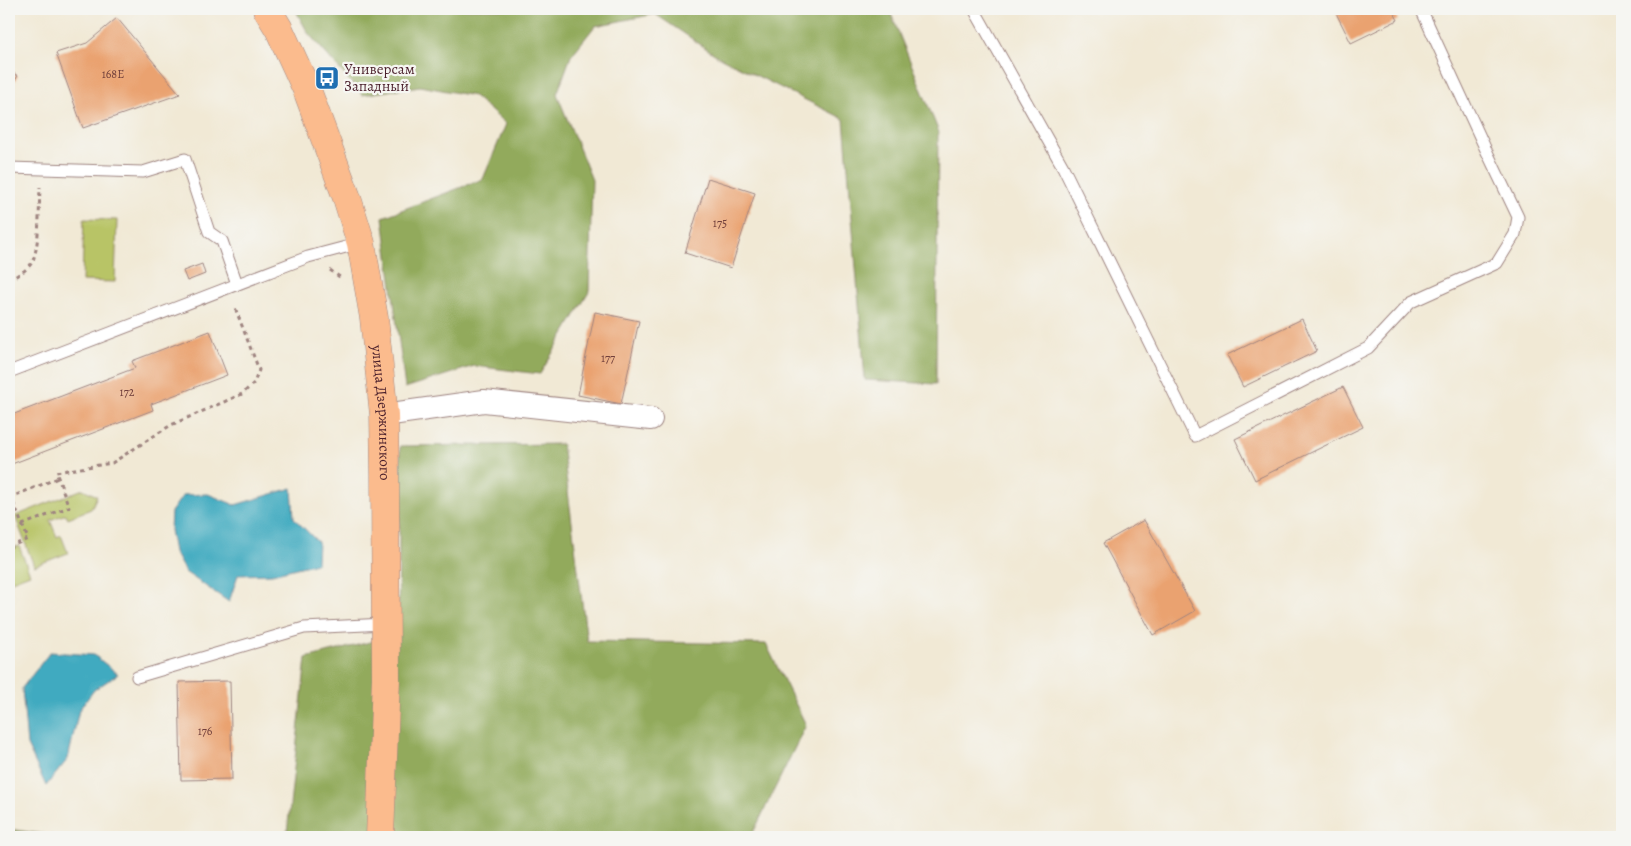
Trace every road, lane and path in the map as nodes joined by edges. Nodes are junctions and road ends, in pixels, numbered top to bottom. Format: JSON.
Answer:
{"nodes":[{"id":1,"x":267,"y":9,"type":"edge"},
{"id":2,"x":974,"y":9,"type":"edge"},
{"id":3,"x":1421,"y":9,"type":"edge"},
{"id":4,"x":9,"y":168,"type":"edge"},
{"id":5,"x":41,"y":169,"type":"junction"},
{"id":6,"x":361,"y":243,"type":"junction"},
{"id":7,"x":323,"y":270,"type":"dead end"},
{"id":8,"x":342,"y":279,"type":"dead end"},
{"id":9,"x":9,"y":280,"type":"edge"},
{"id":10,"x":232,"y":286,"type":"junction"},
{"id":11,"x":9,"y":372,"type":"edge"},
{"id":12,"x":384,"y":415,"type":"junction"},
{"id":13,"x":651,"y":419,"type":"dead end"},
{"id":14,"x":58,"y":478,"type":"junction"},
{"id":15,"x":10,"y":497,"type":"edge"},
{"id":16,"x":22,"y":525,"type":"junction"},
{"id":17,"x":9,"y":547,"type":"edge"},
{"id":18,"x":385,"y":624,"type":"junction"},
{"id":19,"x":137,"y":677,"type":"dead end"},
{"id":20,"x":380,"y":837,"type":"edge"}],
"edges":[{"from":1,"to":6,"type":"main road","name":"улица Дзержинского"},
{"from":2,"to":3,"type":"lane"},
{"from":4,"to":5,"type":"lane"},
{"from":5,"to":9,"type":"path"},
{"from":5,"to":10,"type":"lane"},
{"from":6,"to":10,"type":"lane"},
{"from":6,"to":12,"type":"main road","name":"улица Дзержинского"},
{"from":7,"to":8,"type":"path"},
{"from":10,"to":11,"type":"lane"},
{"from":10,"to":14,"type":"path"},
{"from":12,"to":13,"type":"street"},
{"from":12,"to":18,"type":"main road","name":"улица Дзержинского"},
{"from":14,"to":15,"type":"path"},
{"from":14,"to":16,"type":"path"},
{"from":15,"to":16,"type":"path"},
{"from":16,"to":17,"type":"path"},
{"from":18,"to":19,"type":"lane"},
{"from":18,"to":20,"type":"main road","name":"улица Дзержинского"}]}
